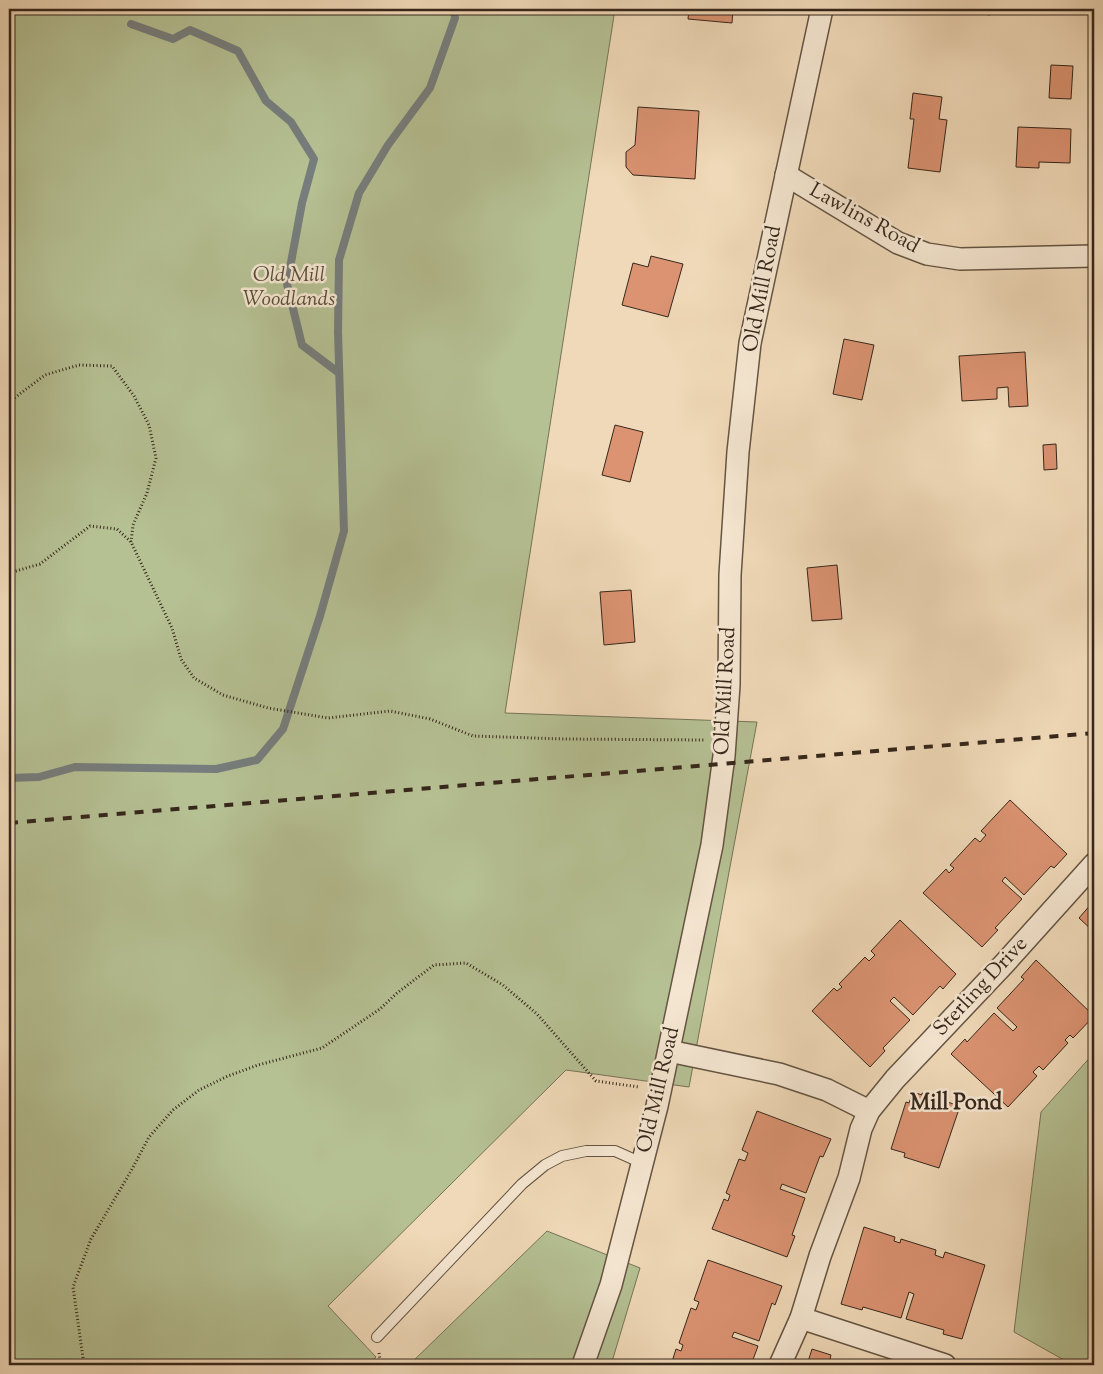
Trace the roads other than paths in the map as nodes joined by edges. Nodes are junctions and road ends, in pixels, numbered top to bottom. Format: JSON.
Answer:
{"nodes":[{"id":1,"x":822,"y":9,"type":"edge"},
{"id":2,"x":786,"y":175,"type":"junction"},
{"id":3,"x":1094,"y":256,"type":"edge"},
{"id":4,"x":1094,"y":864,"type":"edge"},
{"id":5,"x":670,"y":1051,"type":"junction"},
{"id":6,"x":869,"y":1111,"type":"junction"},
{"id":7,"x":642,"y":1162,"type":"junction"},
{"id":8,"x":801,"y":1318,"type":"junction"},
{"id":9,"x":377,"y":1338,"type":"dead end"},
{"id":10,"x":583,"y":1365,"type":"edge"},
{"id":11,"x":780,"y":1365,"type":"edge"},
{"id":12,"x":945,"y":1365,"type":"edge"}],
"edges":[{"from":1,"to":2,"type":"street","name":"Old Mill Road"},
{"from":2,"to":3,"type":"street","name":"Lawlins Road"},
{"from":2,"to":5,"type":"street","name":"Old Mill Road"},
{"from":4,"to":6,"type":"street","name":"Sterling Drive"},
{"from":5,"to":6,"type":"street"},
{"from":5,"to":7,"type":"street","name":"Old Mill Road"},
{"from":6,"to":8,"type":"street","name":"Sterling Drive"},
{"from":7,"to":9,"type":"lane"},
{"from":7,"to":10,"type":"street","name":"Old Mill Road"},
{"from":8,"to":11,"type":"street","name":"Sterling Drive"},
{"from":8,"to":12,"type":"street"}]}
